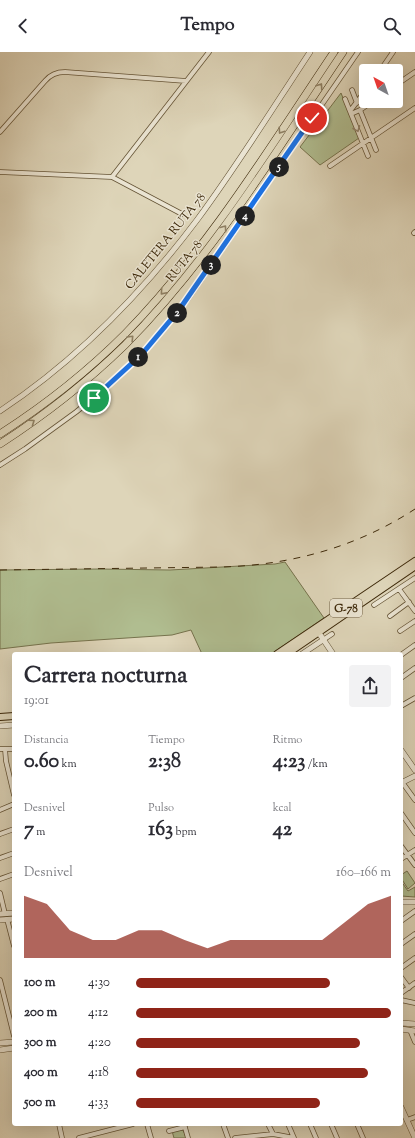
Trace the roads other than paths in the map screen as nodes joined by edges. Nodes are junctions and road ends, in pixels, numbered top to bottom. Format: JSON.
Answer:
{"nodes":[{"id":1,"x":209,"y":52,"type":"edge"},
{"id":2,"x":310,"y":52,"type":"edge"},
{"id":3,"x":334,"y":52,"type":"edge"},
{"id":4,"x":343,"y":52,"type":"edge"},
{"id":5,"x":358,"y":52,"type":"edge"},
{"id":6,"x":393,"y":52,"type":"edge"},
{"id":7,"x":385,"y":64,"type":"edge"},
{"id":8,"x":415,"y":72,"type":"edge"},
{"id":9,"x":186,"y":80,"type":"junction"},
{"id":10,"x":403,"y":80,"type":"edge"},
{"id":11,"x":352,"y":90,"type":"dead end"},
{"id":12,"x":345,"y":99,"type":"dead end"},
{"id":13,"x":358,"y":101,"type":"joint"},
{"id":14,"x":362,"y":108,"type":"edge"},
{"id":15,"x":415,"y":108,"type":"edge"},
{"id":16,"x":360,"y":110,"type":"junction"},
{"id":17,"x":351,"y":113,"type":"junction"},
{"id":18,"x":0,"y":132,"type":"edge"},
{"id":19,"x":371,"y":138,"type":"junction"},
{"id":20,"x":363,"y":144,"type":"junction"},
{"id":21,"x":376,"y":150,"type":"dead end"},
{"id":22,"x":368,"y":156,"type":"dead end"},
{"id":23,"x":330,"y":166,"type":"dead end"},
{"id":24,"x":0,"y":172,"type":"edge"},
{"id":25,"x":112,"y":177,"type":"junction"},
{"id":26,"x":182,"y":214,"type":"dead end"},
{"id":27,"x":0,"y":411,"type":"edge"},
{"id":28,"x":0,"y":434,"type":"edge"},
{"id":29,"x":0,"y":444,"type":"edge"},
{"id":30,"x":0,"y":465,"type":"edge"},
{"id":31,"x":415,"y":562,"type":"edge"},
{"id":32,"x":415,"y":566,"type":"edge"},
{"id":33,"x":415,"y":578,"type":"edge"},
{"id":34,"x":399,"y":588,"type":"junction"},
{"id":35,"x":409,"y":602,"type":"junction"},
{"id":36,"x":374,"y":606,"type":"dead end"},
{"id":37,"x":415,"y":610,"type":"edge"},
{"id":38,"x":390,"y":616,"type":"dead end"},
{"id":39,"x":415,"y":621,"type":"edge"},
{"id":40,"x":317,"y":630,"type":"junction"},
{"id":41,"x":400,"y":631,"type":"dead end"},
{"id":42,"x":332,"y":634,"type":"dead end"},
{"id":43,"x":323,"y":640,"type":"junction"},
{"id":44,"x":415,"y":645,"type":"edge"},
{"id":45,"x":280,"y":652,"type":"edge"},
{"id":46,"x":290,"y":652,"type":"edge"},
{"id":47,"x":305,"y":652,"type":"edge"},
{"id":48,"x":332,"y":652,"type":"edge"},
{"id":49,"x":403,"y":654,"type":"edge"},
{"id":50,"x":415,"y":668,"type":"edge"},
{"id":51,"x":403,"y":677,"type":"edge"},
{"id":52,"x":415,"y":698,"type":"edge"},
{"id":53,"x":403,"y":705,"type":"edge"},
{"id":54,"x":12,"y":716,"type":"edge"},
{"id":55,"x":0,"y":717,"type":"edge"},
{"id":56,"x":12,"y":725,"type":"edge"},
{"id":57,"x":0,"y":726,"type":"edge"},
{"id":58,"x":12,"y":748,"type":"edge"},
{"id":59,"x":2,"y":749,"type":"edge"},
{"id":60,"x":403,"y":753,"type":"edge"},
{"id":61,"x":415,"y":770,"type":"edge"},
{"id":62,"x":415,"y":776,"type":"edge"},
{"id":63,"x":403,"y":782,"type":"edge"},
{"id":64,"x":403,"y":783,"type":"edge"},
{"id":65,"x":12,"y":786,"type":"edge"},
{"id":66,"x":415,"y":800,"type":"edge"},
{"id":67,"x":12,"y":805,"type":"edge"},
{"id":68,"x":0,"y":810,"type":"edge"},
{"id":69,"x":403,"y":816,"type":"edge"},
{"id":70,"x":12,"y":830,"type":"edge"},
{"id":71,"x":415,"y":833,"type":"edge"},
{"id":72,"x":0,"y":834,"type":"edge"},
{"id":73,"x":403,"y":849,"type":"edge"},
{"id":74,"x":415,"y":850,"type":"edge"},
{"id":75,"x":12,"y":854,"type":"edge"},
{"id":76,"x":408,"y":855,"type":"junction"},
{"id":77,"x":0,"y":858,"type":"edge"},
{"id":78,"x":403,"y":858,"type":"edge"},
{"id":79,"x":415,"y":865,"type":"edge"},
{"id":80,"x":12,"y":875,"type":"edge"},
{"id":81,"x":0,"y":879,"type":"edge"},
{"id":82,"x":0,"y":893,"type":"edge"},
{"id":83,"x":403,"y":902,"type":"edge"},
{"id":84,"x":415,"y":902,"type":"edge"},
{"id":85,"x":415,"y":911,"type":"edge"},
{"id":86,"x":3,"y":914,"type":"edge"},
{"id":87,"x":7,"y":919,"type":"junction"},
{"id":88,"x":12,"y":919,"type":"edge"},
{"id":89,"x":0,"y":920,"type":"edge"},
{"id":90,"x":403,"y":920,"type":"edge"},
{"id":91,"x":415,"y":934,"type":"edge"},
{"id":92,"x":12,"y":937,"type":"edge"},
{"id":93,"x":403,"y":943,"type":"edge"},
{"id":94,"x":415,"y":958,"type":"edge"},
{"id":95,"x":403,"y":967,"type":"edge"},
{"id":96,"x":0,"y":980,"type":"edge"},
{"id":97,"x":403,"y":980,"type":"edge"},
{"id":98,"x":415,"y":983,"type":"edge"},
{"id":99,"x":409,"y":988,"type":"junction"},
{"id":100,"x":403,"y":992,"type":"edge"},
{"id":101,"x":403,"y":1001,"type":"edge"},
{"id":102,"x":415,"y":1004,"type":"edge"},
{"id":103,"x":403,"y":1023,"type":"edge"},
{"id":104,"x":415,"y":1024,"type":"edge"},
{"id":105,"x":12,"y":1028,"type":"edge"},
{"id":106,"x":412,"y":1031,"type":"edge"},
{"id":107,"x":12,"y":1042,"type":"edge"},
{"id":108,"x":415,"y":1042,"type":"edge"},
{"id":109,"x":0,"y":1043,"type":"edge"},
{"id":110,"x":12,"y":1048,"type":"edge"},
{"id":111,"x":0,"y":1050,"type":"edge"},
{"id":112,"x":403,"y":1111,"type":"edge"},
{"id":113,"x":415,"y":1117,"type":"edge"},
{"id":114,"x":407,"y":1120,"type":"junction"},
{"id":115,"x":59,"y":1126,"type":"edge"},
{"id":116,"x":125,"y":1126,"type":"edge"},
{"id":117,"x":148,"y":1126,"type":"edge"},
{"id":118,"x":182,"y":1126,"type":"edge"},
{"id":119,"x":184,"y":1126,"type":"edge"},
{"id":120,"x":224,"y":1126,"type":"edge"},
{"id":121,"x":269,"y":1126,"type":"edge"},
{"id":122,"x":289,"y":1126,"type":"edge"},
{"id":123,"x":311,"y":1126,"type":"edge"},
{"id":124,"x":332,"y":1126,"type":"edge"},
{"id":125,"x":358,"y":1126,"type":"edge"},
{"id":126,"x":169,"y":1131,"type":"dead end"},
{"id":127,"x":273,"y":1134,"type":"junction"},
{"id":128,"x":62,"y":1138,"type":"edge"},
{"id":129,"x":79,"y":1138,"type":"edge"},
{"id":130,"x":151,"y":1138,"type":"edge"},
{"id":131,"x":188,"y":1138,"type":"edge"},
{"id":132,"x":228,"y":1138,"type":"edge"},
{"id":133,"x":235,"y":1138,"type":"edge"},
{"id":134,"x":294,"y":1138,"type":"edge"},
{"id":135,"x":316,"y":1138,"type":"edge"},
{"id":136,"x":337,"y":1138,"type":"edge"},
{"id":137,"x":363,"y":1138,"type":"edge"},
{"id":138,"x":415,"y":1138,"type":"edge"}],
"edges":[{"from":1,"to":9,"type":"street"},
{"from":2,"to":27,"type":"street","name":"CALETERA RUTA 78"},
{"from":3,"to":28,"type":"highway","name":"RUTA 78","one_way":true},
{"from":29,"to":4,"type":"highway","name":"RUTA 78","one_way":true},
{"from":5,"to":30,"type":"street"},
{"from":6,"to":7,"type":"street"},
{"from":8,"to":10,"type":"street"},
{"from":9,"to":18,"type":"street"},
{"from":9,"to":25,"type":"street"},
{"from":11,"to":13,"type":"street"},
{"from":12,"to":17,"type":"street"},
{"from":13,"to":17,"type":"street"},
{"from":14,"to":16,"type":"street"},
{"from":15,"to":19,"type":"street"},
{"from":16,"to":17,"type":"street"},
{"from":16,"to":19,"type":"street"},
{"from":17,"to":20,"type":"street","one_way":true},
{"from":19,"to":20,"type":"street"},
{"from":19,"to":21,"type":"street"},
{"from":20,"to":22,"type":"street"},
{"from":20,"to":23,"type":"street"},
{"from":24,"to":25,"type":"street"},
{"from":25,"to":26,"type":"street"},
{"from":31,"to":40,"type":"main road","number":"G-78"},
{"from":32,"to":40,"type":"main road","number":"G-78"},
{"from":33,"to":34,"type":"street"},
{"from":34,"to":35,"type":"street"},
{"from":34,"to":36,"type":"street"},
{"from":35,"to":37,"type":"street"},
{"from":35,"to":38,"type":"street"},
{"from":39,"to":41,"type":"street"},
{"from":40,"to":43,"type":"street"},
{"from":40,"to":45,"type":"main road","number":"G-78"},
{"from":40,"to":46,"type":"main road","number":"G-78"},
{"from":42,"to":43,"type":"street"},
{"from":43,"to":47,"type":"street"},
{"from":43,"to":48,"type":"street"},
{"from":44,"to":49,"type":"street"},
{"from":50,"to":51,"type":"street"},
{"from":52,"to":53,"type":"street"},
{"from":54,"to":55,"type":"main road"},
{"from":56,"to":57,"type":"street"},
{"from":58,"to":59,"type":"street"},
{"from":59,"to":65,"type":"street"},
{"from":60,"to":61,"type":"street"},
{"from":62,"to":63,"type":"street"},
{"from":64,"to":66,"type":"street"},
{"from":67,"to":68,"type":"street"},
{"from":69,"to":71,"type":"street"},
{"from":70,"to":72,"type":"street"},
{"from":73,"to":76,"type":"street"},
{"from":74,"to":76,"type":"street"},
{"from":75,"to":77,"type":"street"},
{"from":76,"to":78,"type":"street"},
{"from":76,"to":79,"type":"street"},
{"from":80,"to":81,"type":"street"},
{"from":82,"to":86,"type":"street"},
{"from":83,"to":84,"type":"street"},
{"from":85,"to":90,"type":"street"},
{"from":87,"to":88,"type":"street"},
{"from":87,"to":89,"type":"street"},
{"from":87,"to":92,"type":"street"},
{"from":91,"to":93,"type":"street"},
{"from":94,"to":95,"type":"street"},
{"from":96,"to":105,"type":"street"},
{"from":97,"to":99,"type":"street"},
{"from":98,"to":99,"type":"street"},
{"from":99,"to":100,"type":"street"},
{"from":101,"to":102,"type":"street"},
{"from":103,"to":104,"type":"street"},
{"from":106,"to":108,"type":"street"},
{"from":107,"to":109,"type":"street"},
{"from":110,"to":111,"type":"street"},
{"from":112,"to":114,"type":"street"},
{"from":113,"to":114,"type":"street"},
{"from":114,"to":138,"type":"street"},
{"from":115,"to":128,"type":"street"},
{"from":116,"to":129,"type":"street"},
{"from":117,"to":130,"type":"street"},
{"from":118,"to":126,"type":"street"},
{"from":119,"to":131,"type":"street"},
{"from":120,"to":132,"type":"street"},
{"from":121,"to":127,"type":"street"},
{"from":122,"to":134,"type":"street"},
{"from":123,"to":135,"type":"street"},
{"from":124,"to":136,"type":"street"},
{"from":125,"to":137,"type":"street"},
{"from":127,"to":133,"type":"street"},
{"from":127,"to":134,"type":"street"}]}
